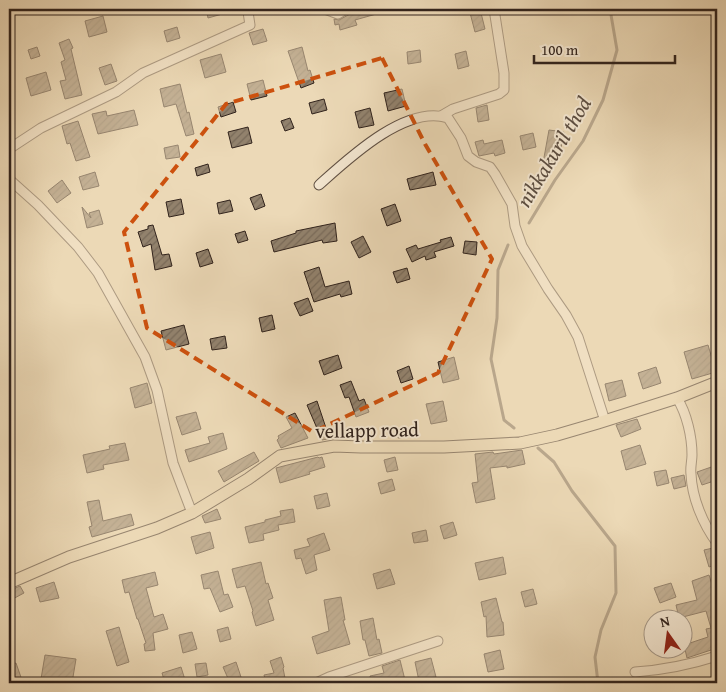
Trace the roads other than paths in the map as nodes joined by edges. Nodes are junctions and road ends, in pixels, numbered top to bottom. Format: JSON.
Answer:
{"nodes":[{"id":1,"x":245,"y":9,"type":"edge"},
{"id":2,"x":325,"y":9,"type":"edge"},
{"id":3,"x":346,"y":9,"type":"edge"},
{"id":4,"x":494,"y":9,"type":"edge"},
{"id":5,"x":441,"y":116,"type":"junction"},
{"id":6,"x":9,"y":149,"type":"edge"},
{"id":7,"x":9,"y":179,"type":"edge"},
{"id":8,"x":319,"y":185,"type":"dead end"},
{"id":9,"x":717,"y":382,"type":"edge"},
{"id":10,"x":677,"y":398,"type":"junction"},
{"id":11,"x":605,"y":421,"type":"junction"},
{"id":12,"x":192,"y":513,"type":"junction"},
{"id":13,"x":717,"y":543,"type":"edge"},
{"id":14,"x":9,"y":583,"type":"edge"},
{"id":15,"x":438,"y":641,"type":"dead end"},
{"id":16,"x":717,"y":656,"type":"edge"},
{"id":17,"x":635,"y":672,"type":"dead end"},
{"id":18,"x":316,"y":683,"type":"edge"}],
"edges":[{"from":1,"to":6,"type":"street"},
{"from":2,"to":3,"type":"street"},
{"from":4,"to":5,"type":"street"},
{"from":5,"to":8,"type":"street"},
{"from":5,"to":11,"type":"street"},
{"from":7,"to":12,"type":"street"},
{"from":9,"to":10,"type":"main road","name":"vellapp road"},
{"from":10,"to":11,"type":"main road","name":"vellapp road"},
{"from":10,"to":13,"type":"street"},
{"from":11,"to":12,"type":"main road","name":"vellapp road"},
{"from":12,"to":14,"type":"main road","name":"vellapp road"},
{"from":15,"to":18,"type":"street"},
{"from":16,"to":17,"type":"street"}]}
